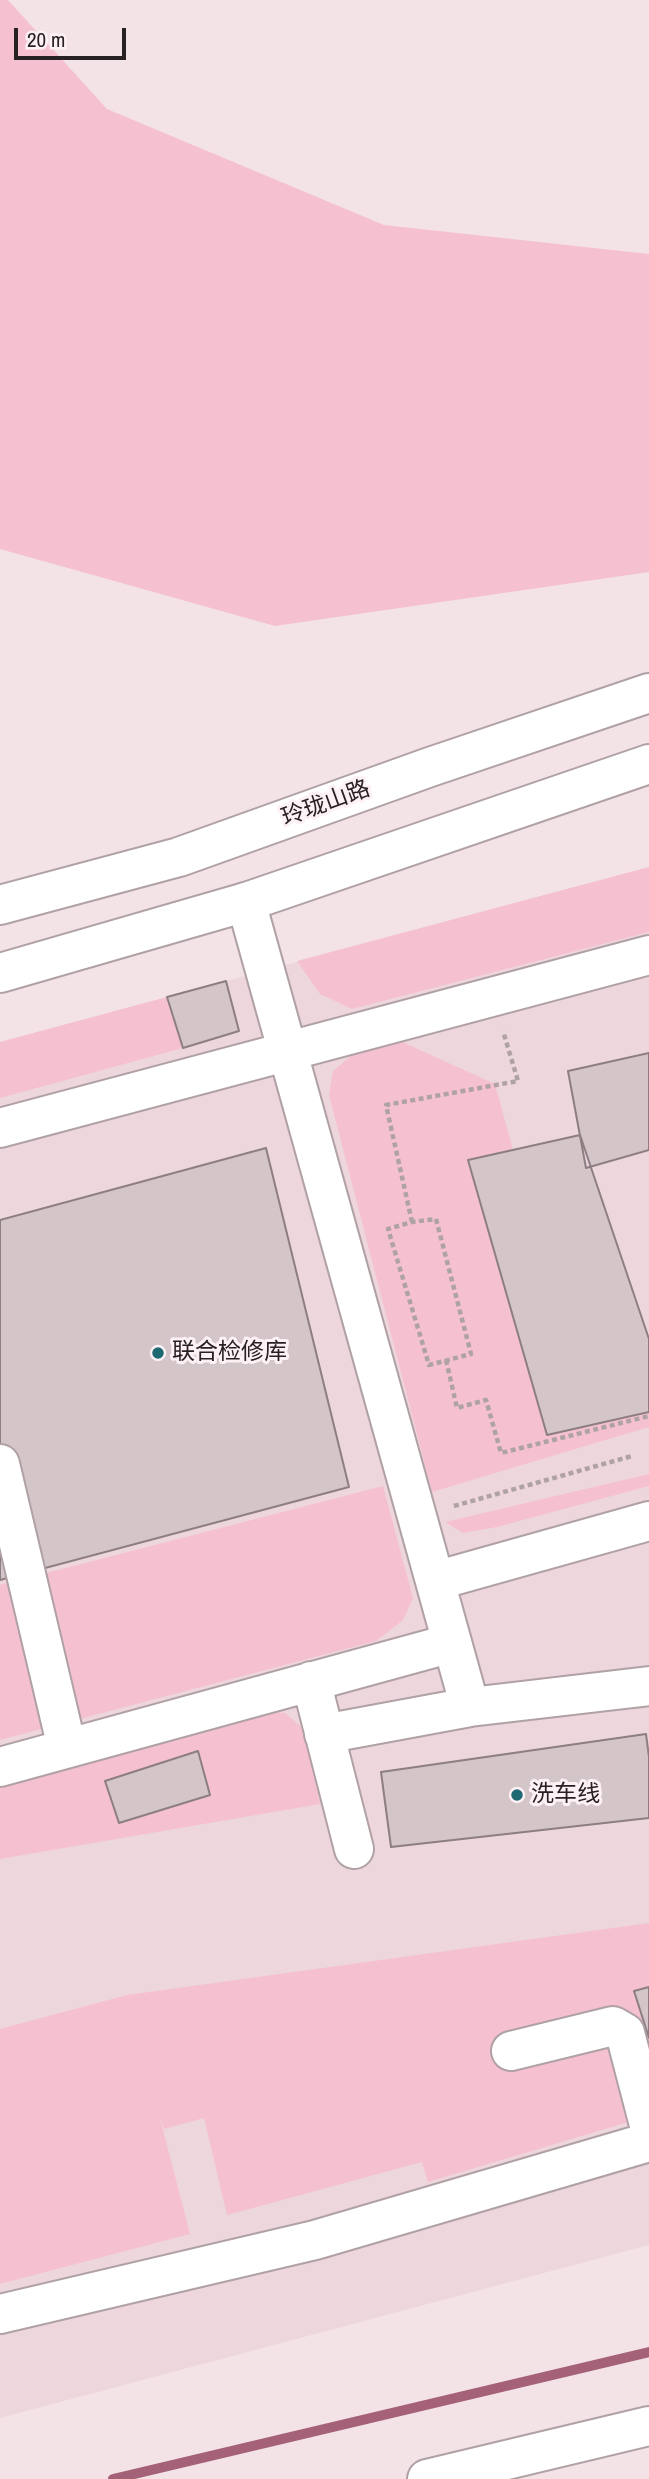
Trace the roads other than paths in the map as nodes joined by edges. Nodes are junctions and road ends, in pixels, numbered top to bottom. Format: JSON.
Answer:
{"nodes":[{"id":1,"x":649,"y":692,"type":"edge"},
{"id":2,"x":649,"y":764,"type":"edge"},
{"id":3,"x":246,"y":902,"type":"junction"},
{"id":4,"x":0,"y":905,"type":"edge"},
{"id":5,"x":649,"y":955,"type":"edge"},
{"id":6,"x":0,"y":973,"type":"edge"},
{"id":7,"x":287,"y":1051,"type":"junction"},
{"id":8,"x":0,"y":1128,"type":"edge"},
{"id":9,"x":0,"y":1464,"type":"edge"},
{"id":10,"x":649,"y":1521,"type":"edge"},
{"id":11,"x":435,"y":1581,"type":"junction"},
{"id":12,"x":452,"y":1643,"type":"junction"},
{"id":13,"x":371,"y":1664,"type":"junction"},
{"id":14,"x":311,"y":1681,"type":"junction"},
{"id":15,"x":649,"y":1686,"type":"edge"},
{"id":16,"x":470,"y":1707,"type":"junction"},
{"id":17,"x":384,"y":1723,"type":"junction"},
{"id":18,"x":324,"y":1734,"type":"junction"},
{"id":19,"x":67,"y":1748,"type":"junction"},
{"id":20,"x":0,"y":1767,"type":"edge"},
{"id":21,"x":354,"y":1849,"type":"dead end"},
{"id":22,"x":511,"y":2051,"type":"dead end"},
{"id":23,"x":649,"y":2125,"type":"edge"},
{"id":24,"x":649,"y":2142,"type":"edge"},
{"id":25,"x":0,"y":2314,"type":"edge"},
{"id":26,"x":649,"y":2426,"type":"edge"},
{"id":27,"x":428,"y":2479,"type":"edge"}],
"edges":[{"from":1,"to":4,"type":"main road","name":"玲珑山路"},
{"from":2,"to":3,"type":"main road"},
{"from":3,"to":6,"type":"main road"},
{"from":3,"to":7,"type":"main road"},
{"from":5,"to":7,"type":"main road"},
{"from":7,"to":8,"type":"main road"},
{"from":7,"to":11,"type":"main road"},
{"from":9,"to":19,"type":"main road"},
{"from":10,"to":11,"type":"main road"},
{"from":11,"to":12,"type":"main road"},
{"from":12,"to":13,"type":"main road"},
{"from":12,"to":16,"type":"main road"},
{"from":13,"to":14,"type":"main road"},
{"from":13,"to":17,"type":"main road"},
{"from":14,"to":18,"type":"main road"},
{"from":14,"to":19,"type":"main road"},
{"from":15,"to":16,"type":"main road"},
{"from":16,"to":17,"type":"main road"},
{"from":17,"to":18,"type":"main road"},
{"from":18,"to":21,"type":"main road"},
{"from":19,"to":20,"type":"main road"},
{"from":22,"to":23,"type":"main road"},
{"from":24,"to":25,"type":"main road"},
{"from":26,"to":27,"type":"main road"}]}
